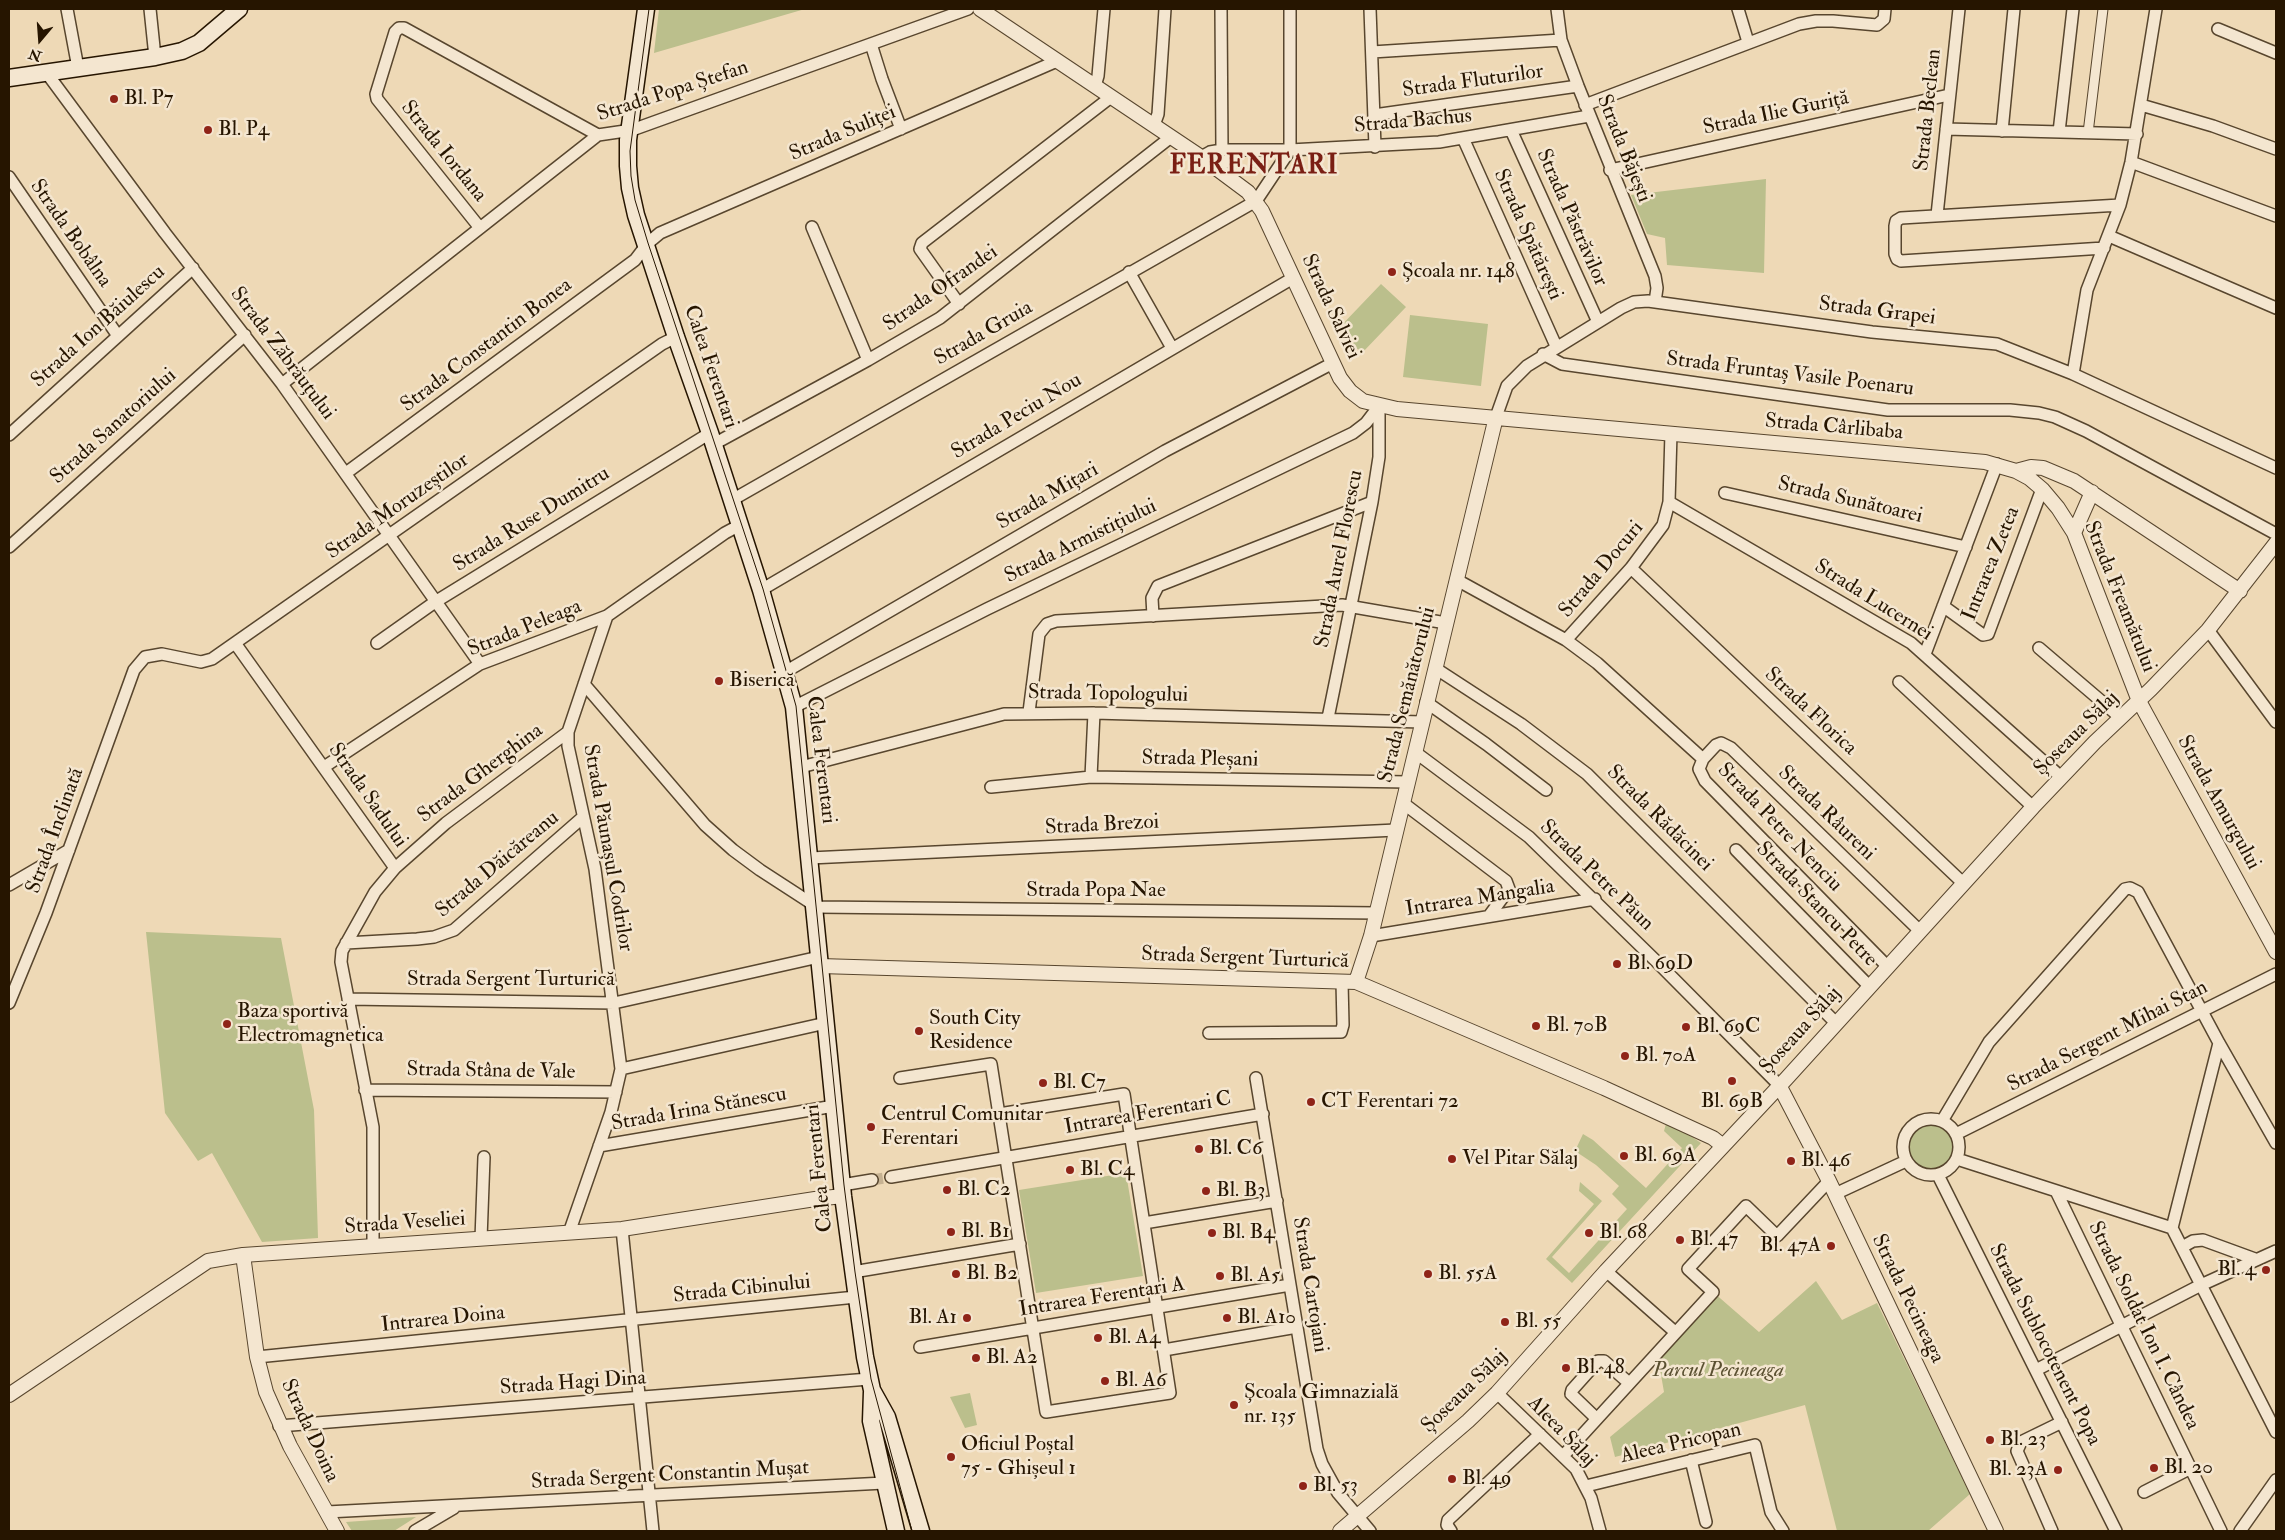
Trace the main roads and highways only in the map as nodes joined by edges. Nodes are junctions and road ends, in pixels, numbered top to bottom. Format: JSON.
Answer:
{"nodes":[{"id":1,"x":239,"y":9,"type":"edge"},
{"id":2,"x":646,"y":9,"type":"edge"},
{"id":3,"x":9,"y":78,"type":"edge"},
{"id":4,"x":871,"y":1385,"type":"junction"},
{"id":5,"x":896,"y":1531,"type":"edge"},
{"id":6,"x":920,"y":1531,"type":"edge"}],
"edges":[{"from":1,"to":3,"type":"main road"},
{"from":2,"to":4,"type":"main road","name":"Calea Ferentari"},
{"from":4,"to":5,"type":"main road","name":"Calea Ferentari"},
{"from":4,"to":6,"type":"main road","name":"Calea Ferentari"}]}
